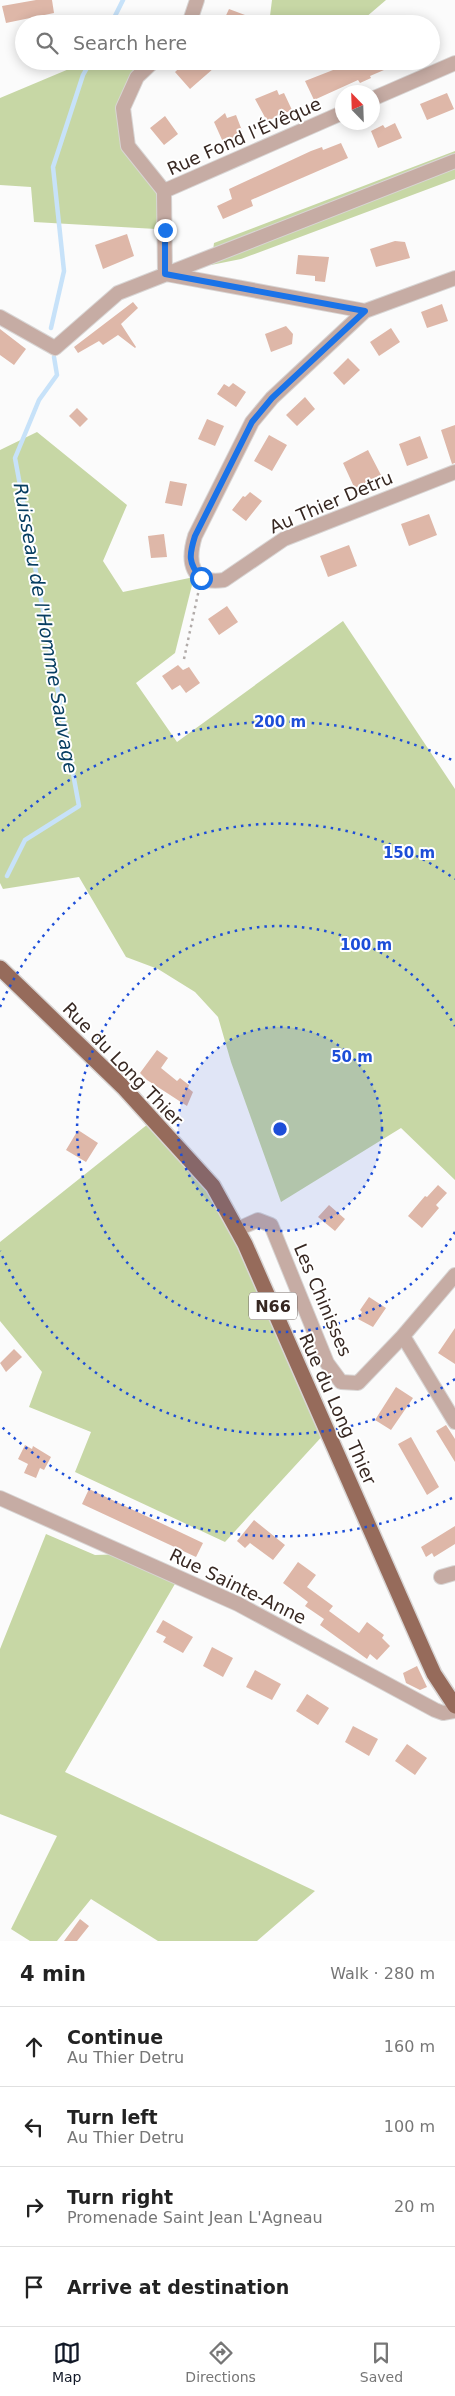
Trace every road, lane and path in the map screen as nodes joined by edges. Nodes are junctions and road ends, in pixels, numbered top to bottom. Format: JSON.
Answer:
{"nodes":[{"id":1,"x":197,"y":0,"type":"edge"},
{"id":2,"x":192,"y":15,"type":"edge"},
{"id":3,"x":455,"y":63,"type":"edge"},
{"id":4,"x":144,"y":70,"type":"edge"},
{"id":5,"x":439,"y":70,"type":"edge"},
{"id":6,"x":440,"y":70,"type":"edge"},
{"id":7,"x":380,"y":96,"type":"edge"},
{"id":8,"x":335,"y":116,"type":"edge"},
{"id":9,"x":455,"y":161,"type":"edge"},
{"id":10,"x":164,"y":191,"type":"junction"},
{"id":11,"x":165,"y":274,"type":"junction"},
{"id":12,"x":455,"y":278,"type":"edge"},
{"id":13,"x":365,"y":311,"type":"junction"},
{"id":14,"x":0,"y":317,"type":"edge"},
{"id":15,"x":455,"y":472,"type":"edge"},
{"id":16,"x":201,"y":578,"type":"junction"},
{"id":17,"x":184,"y":659,"type":"dead end"},
{"id":18,"x":0,"y":968,"type":"edge"},
{"id":19,"x":238,"y":1229,"type":"junction"},
{"id":20,"x":455,"y":1275,"type":"edge"},
{"id":21,"x":403,"y":1336,"type":"junction"},
{"id":22,"x":455,"y":1422,"type":"edge"},
{"id":23,"x":0,"y":1498,"type":"edge"},
{"id":24,"x":455,"y":1573,"type":"edge"},
{"id":25,"x":441,"y":1577,"type":"dead end"},
{"id":26,"x":455,"y":1706,"type":"edge"},
{"id":27,"x":455,"y":1711,"type":"edge"}],
"edges":[{"from":1,"to":2,"type":"street"},
{"from":3,"to":6,"type":"street"},
{"from":4,"to":10,"type":"street","name":"Rue Fond l'Évêque"},
{"from":5,"to":7,"type":"street"},
{"from":8,"to":10,"type":"street","name":"Rue Fond l'Évêque"},
{"from":9,"to":11,"type":"street"},
{"from":10,"to":11,"type":"street"},
{"from":11,"to":13,"type":"street"},
{"from":11,"to":14,"type":"street"},
{"from":12,"to":13,"type":"street"},
{"from":13,"to":16,"type":"street"},
{"from":15,"to":16,"type":"street","name":"Au Thier Detru"},
{"from":16,"to":17,"type":"path"},
{"from":18,"to":19,"type":"main road","name":"Rue du Long Thier","number":"N66"},
{"from":19,"to":21,"type":"street","name":"Les Chinisses"},
{"from":19,"to":26,"type":"main road","name":"Rue du Long Thier","number":"N66"},
{"from":20,"to":21,"type":"street","name":"Les Chinisses"},
{"from":21,"to":22,"type":"street"},
{"from":23,"to":27,"type":"street","name":"Rue Sainte-Anne"},
{"from":24,"to":25,"type":"street"}]}
